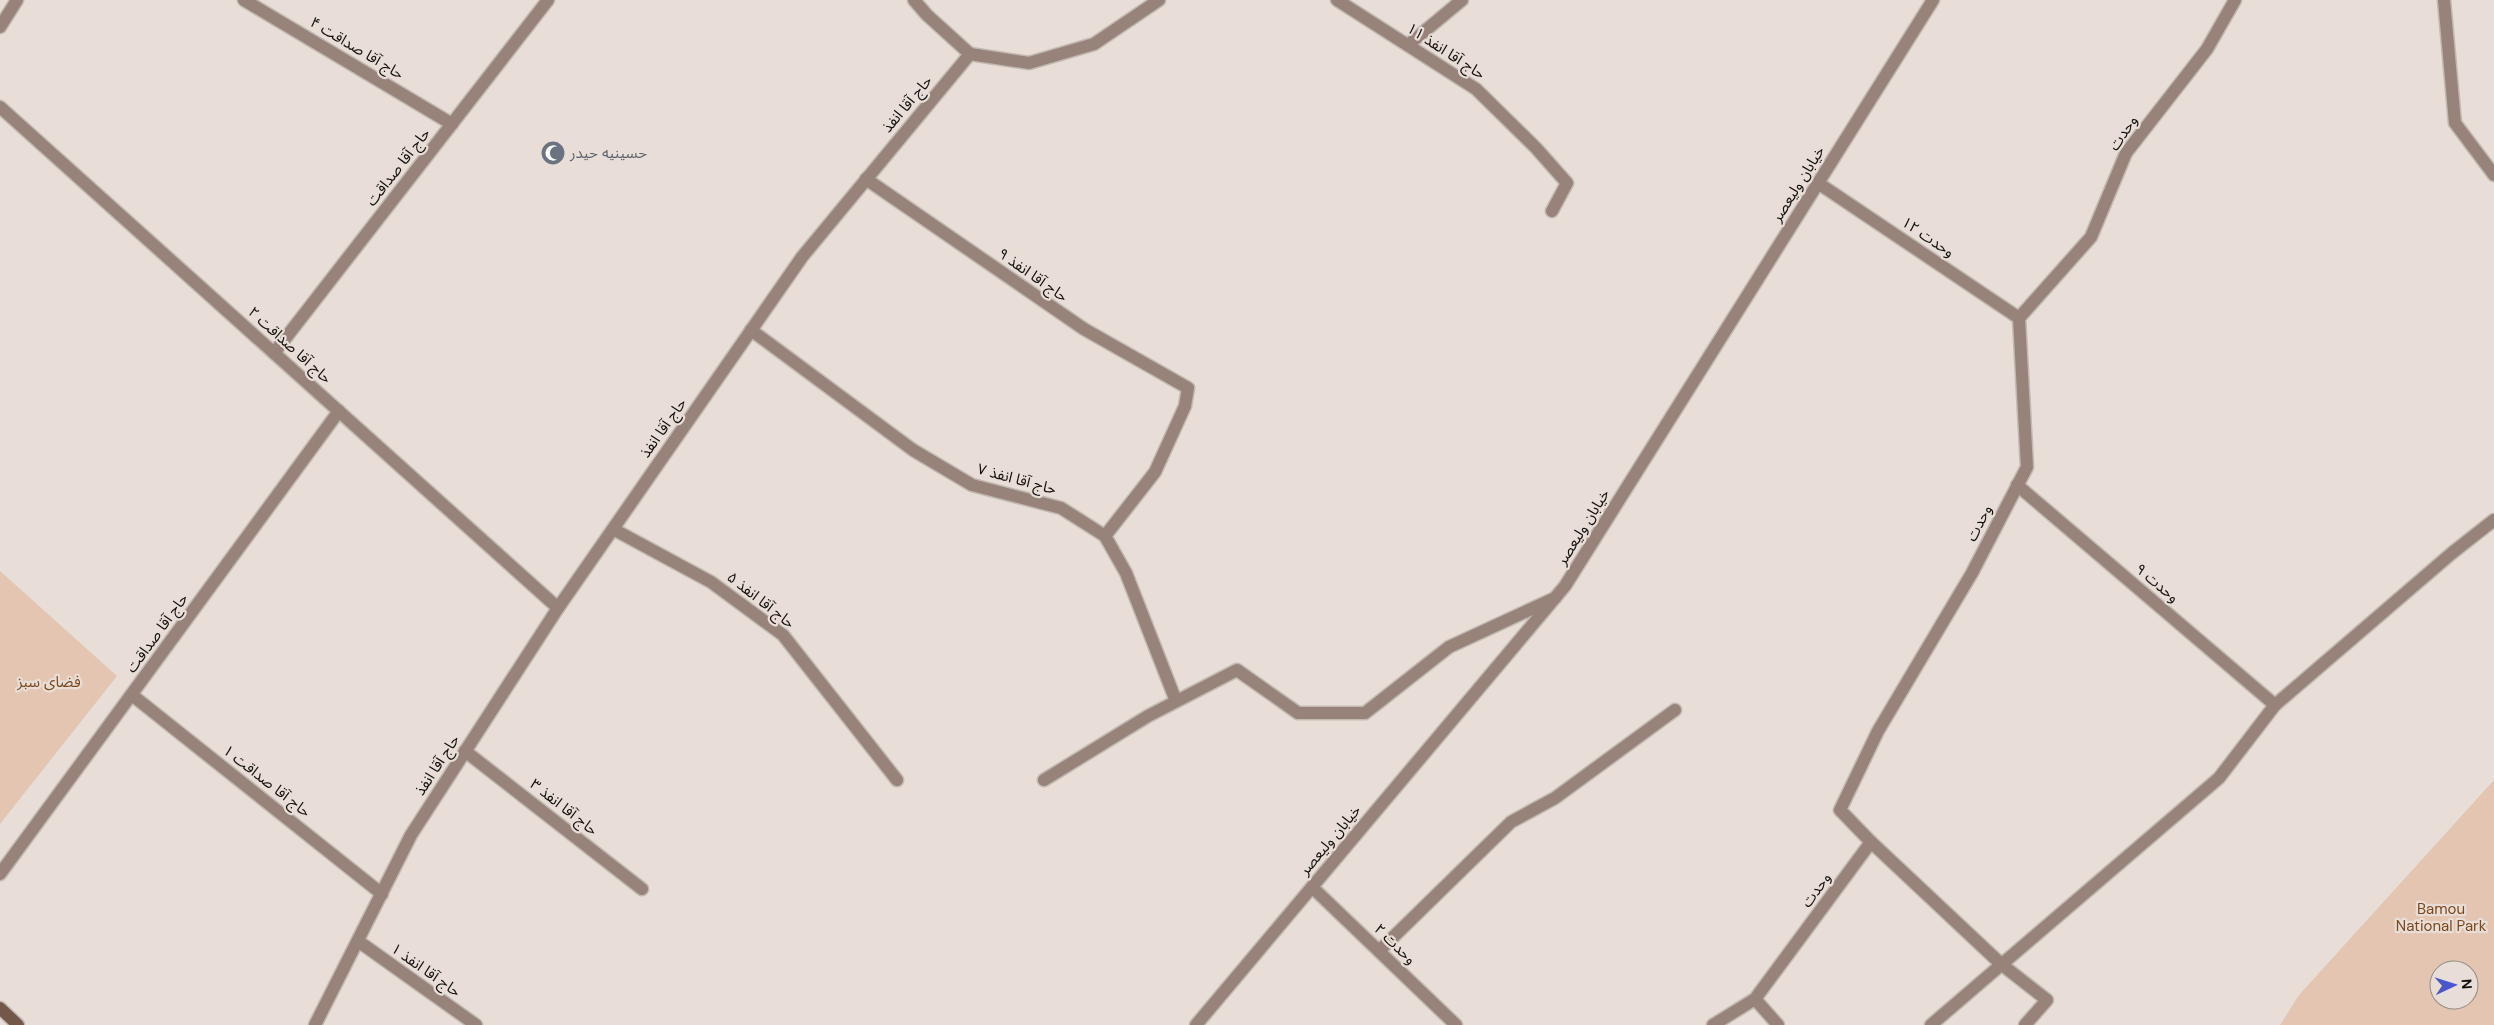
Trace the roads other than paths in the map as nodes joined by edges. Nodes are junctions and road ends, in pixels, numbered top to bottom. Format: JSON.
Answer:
{"nodes":[{"id":1,"x":244,"y":0,"type":"edge"},
{"id":2,"x":548,"y":0,"type":"edge"},
{"id":3,"x":914,"y":0,"type":"edge"},
{"id":4,"x":1159,"y":0,"type":"edge"},
{"id":5,"x":1337,"y":0,"type":"edge"},
{"id":6,"x":1462,"y":0,"type":"edge"},
{"id":7,"x":1933,"y":0,"type":"edge"},
{"id":8,"x":2235,"y":0,"type":"edge"},
{"id":9,"x":2444,"y":0,"type":"edge"},
{"id":10,"x":14,"y":1,"type":"edge"},
{"id":11,"x":0,"y":27,"type":"edge"},
{"id":12,"x":1408,"y":45,"type":"junction"},
{"id":13,"x":970,"y":54,"type":"junction"},
{"id":14,"x":0,"y":106,"type":"edge"},
{"id":15,"x":452,"y":124,"type":"junction"},
{"id":16,"x":2494,"y":176,"type":"edge"},
{"id":17,"x":866,"y":179,"type":"junction"},
{"id":18,"x":1818,"y":183,"type":"junction"},
{"id":19,"x":1552,"y":210,"type":"dead end"},
{"id":20,"x":2019,"y":318,"type":"junction"},
{"id":21,"x":751,"y":330,"type":"junction"},
{"id":22,"x":274,"y":353,"type":"junction"},
{"id":23,"x":339,"y":411,"type":"junction"},
{"id":24,"x":2017,"y":485,"type":"junction"},
{"id":25,"x":2494,"y":520,"type":"edge"},
{"id":26,"x":613,"y":529,"type":"junction"},
{"id":27,"x":1105,"y":536,"type":"junction"},
{"id":28,"x":1555,"y":598,"type":"junction"},
{"id":29,"x":558,"y":608,"type":"junction"},
{"id":30,"x":132,"y":695,"type":"junction"},
{"id":31,"x":1176,"y":702,"type":"junction"},
{"id":32,"x":2276,"y":705,"type":"junction"},
{"id":33,"x":1675,"y":710,"type":"dead end"},
{"id":34,"x":466,"y":751,"type":"junction"},
{"id":35,"x":897,"y":780,"type":"dead end"},
{"id":36,"x":1044,"y":780,"type":"dead end"},
{"id":37,"x":1871,"y":842,"type":"junction"},
{"id":38,"x":0,"y":874,"type":"edge"},
{"id":39,"x":1312,"y":887,"type":"junction"},
{"id":40,"x":642,"y":889,"type":"dead end"},
{"id":41,"x":382,"y":894,"type":"junction"},
{"id":42,"x":358,"y":941,"type":"junction"},
{"id":43,"x":1379,"y":951,"type":"junction"},
{"id":44,"x":2001,"y":964,"type":"junction"},
{"id":45,"x":1756,"y":999,"type":"junction"},
{"id":46,"x":0,"y":1008,"type":"edge"},
{"id":47,"x":18,"y":1025,"type":"edge"},
{"id":48,"x":315,"y":1025,"type":"edge"},
{"id":49,"x":476,"y":1025,"type":"edge"},
{"id":50,"x":1196,"y":1025,"type":"edge"},
{"id":51,"x":1456,"y":1025,"type":"edge"},
{"id":52,"x":1713,"y":1025,"type":"edge"},
{"id":53,"x":1778,"y":1025,"type":"edge"},
{"id":54,"x":1931,"y":1025,"type":"edge"},
{"id":55,"x":2025,"y":1025,"type":"edge"}],
"edges":[{"from":1,"to":15,"type":"street","name":"حاج آقا صداقت ۴"},
{"from":2,"to":15,"type":"street","name":"حاج آقا صداقت"},
{"from":3,"to":13,"type":"street"},
{"from":4,"to":13,"type":"street"},
{"from":5,"to":12,"type":"street","name":"حاج آقا انفذ ۱۱"},
{"from":6,"to":12,"type":"street"},
{"from":7,"to":18,"type":"street","name":"خیابان ولیعصر"},
{"from":8,"to":20,"type":"street","name":"وحدت"},
{"from":9,"to":16,"type":"street"},
{"from":10,"to":11,"type":"street"},
{"from":12,"to":19,"type":"street","name":"حاج آقا انفذ ۱۱"},
{"from":13,"to":17,"type":"street","name":"حاج آقا انفذ"},
{"from":14,"to":22,"type":"street","name":"حاج آقا صداقت ۲"},
{"from":15,"to":22,"type":"street","name":"حاج آقا صداقت"},
{"from":17,"to":21,"type":"street","name":"حاج آقا انفذ"},
{"from":17,"to":27,"type":"street","name":"حاج آقا انفذ ۹"},
{"from":18,"to":20,"type":"street","name":"وحدت ۱۲"},
{"from":18,"to":28,"type":"street","name":"خیابان ولیعصر"},
{"from":20,"to":24,"type":"street","name":"وحدت"},
{"from":21,"to":26,"type":"street","name":"حاج آقا انفذ"},
{"from":21,"to":27,"type":"street","name":"حاج آقا انفذ ۷"},
{"from":22,"to":23,"type":"street","name":"حاج آقا صداقت ۲"},
{"from":23,"to":29,"type":"street","name":"حاج آقا صداقت ۲"},
{"from":23,"to":30,"type":"street","name":"حاج آقا صداقت"},
{"from":24,"to":32,"type":"street","name":"وحدت ۹"},
{"from":24,"to":37,"type":"street","name":"وحدت"},
{"from":25,"to":32,"type":"street"},
{"from":26,"to":29,"type":"street","name":"حاج آقا انفذ"},
{"from":26,"to":35,"type":"street","name":"حاج آقا انفذ ۵"},
{"from":27,"to":31,"type":"street","name":"حاج آقا انفذ ۷"},
{"from":28,"to":31,"type":"street"},
{"from":28,"to":39,"type":"street","name":"خیابان ولیعصر"},
{"from":29,"to":34,"type":"street","name":"حاج آقا انفذ"},
{"from":30,"to":38,"type":"street","name":"حاج آقا صداقت"},
{"from":30,"to":41,"type":"street","name":"حاج آقا صداقت ۱"},
{"from":31,"to":36,"type":"street"},
{"from":32,"to":44,"type":"street"},
{"from":33,"to":43,"type":"street"},
{"from":34,"to":40,"type":"street","name":"حاج آقا انفذ ۳"},
{"from":34,"to":41,"type":"street","name":"حاج آقا انفذ"},
{"from":37,"to":44,"type":"street"},
{"from":37,"to":45,"type":"street","name":"وحدت"},
{"from":39,"to":43,"type":"street","name":"وحدت ۲"},
{"from":39,"to":50,"type":"street","name":"خیابان ولیعصر"},
{"from":41,"to":42,"type":"street","name":"حاج آقا انفذ"},
{"from":42,"to":48,"type":"street","name":"حاج آقا انفذ"},
{"from":42,"to":49,"type":"street","name":"حاج آقا انفذ ۱"},
{"from":43,"to":51,"type":"street","name":"وحدت ۲"},
{"from":44,"to":54,"type":"street"},
{"from":44,"to":55,"type":"street"},
{"from":45,"to":52,"type":"street","name":"وحدت"},
{"from":45,"to":53,"type":"street"},
{"from":46,"to":47,"type":"main road"}]}
